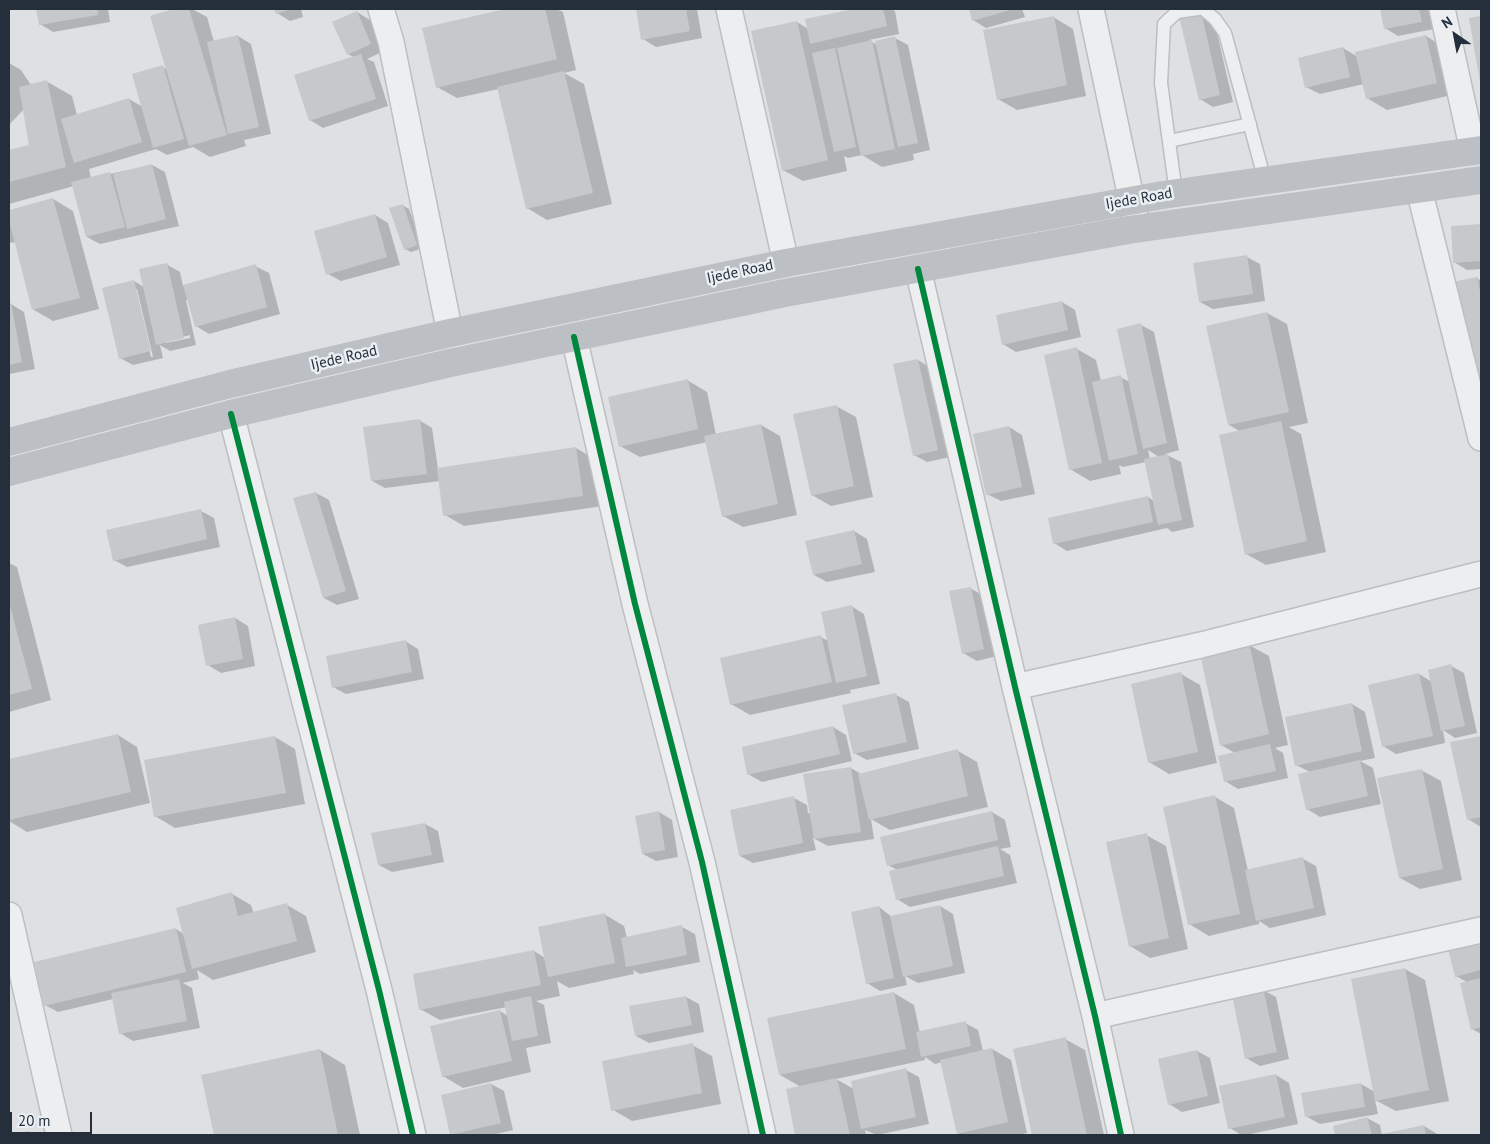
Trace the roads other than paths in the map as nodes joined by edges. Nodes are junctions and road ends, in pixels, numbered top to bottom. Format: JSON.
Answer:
{"nodes":[{"id":1,"x":381,"y":9,"type":"edge"},
{"id":2,"x":728,"y":9,"type":"edge"},
{"id":3,"x":1091,"y":9,"type":"edge"},
{"id":4,"x":1198,"y":9,"type":"edge"},
{"id":5,"x":1203,"y":9,"type":"edge"},
{"id":6,"x":1442,"y":9,"type":"edge"},
{"id":7,"x":1250,"y":124,"type":"junction"},
{"id":8,"x":1169,"y":141,"type":"junction"},
{"id":9,"x":1477,"y":150,"type":"edge"},
{"id":10,"x":1481,"y":180,"type":"edge"},
{"id":11,"x":1265,"y":181,"type":"junction"},
{"id":12,"x":1419,"y":189,"type":"junction"},
{"id":13,"x":1176,"y":193,"type":"junction"},
{"id":14,"x":1132,"y":200,"type":"junction"},
{"id":15,"x":1137,"y":228,"type":"junction"},
{"id":16,"x":786,"y":263,"type":"junction"},
{"id":17,"x":918,"y":269,"type":"junction"},
{"id":18,"x":450,"y":333,"type":"junction"},
{"id":19,"x":574,"y":337,"type":"junction"},
{"id":20,"x":231,"y":414,"type":"junction"},
{"id":21,"x":1481,"y":438,"type":"edge"},
{"id":22,"x":9,"y":442,"type":"edge"},
{"id":23,"x":9,"y":472,"type":"edge"},
{"id":24,"x":1481,"y":574,"type":"edge"},
{"id":25,"x":1015,"y":687,"type":"junction"},
{"id":26,"x":9,"y":915,"type":"edge"},
{"id":27,"x":1481,"y":930,"type":"edge"},
{"id":28,"x":1095,"y":1016,"type":"junction"},
{"id":29,"x":59,"y":1135,"type":"edge"},
{"id":30,"x":412,"y":1135,"type":"edge"},
{"id":31,"x":763,"y":1135,"type":"edge"},
{"id":32,"x":1121,"y":1135,"type":"edge"}],
"edges":[{"from":1,"to":18,"type":"street"},
{"from":2,"to":16,"type":"street"},
{"from":3,"to":14,"type":"street"},
{"from":4,"to":8,"type":"lane"},
{"from":5,"to":7,"type":"lane"},
{"from":6,"to":9,"type":"street"},
{"from":7,"to":8,"type":"lane"},
{"from":7,"to":11,"type":"lane"},
{"from":8,"to":13,"type":"lane"},
{"from":9,"to":11,"type":"main road","name":"Ijede Road"},
{"from":10,"to":12,"type":"main road","name":"Ijede Road"},
{"from":11,"to":13,"type":"main road","name":"Ijede Road"},
{"from":12,"to":15,"type":"main road","name":"Ijede Road"},
{"from":12,"to":21,"type":"street"},
{"from":13,"to":14,"type":"main road","name":"Ijede Road"},
{"from":14,"to":15,"type":"street"},
{"from":14,"to":16,"type":"main road","name":"Ijede Road"},
{"from":15,"to":17,"type":"main road","name":"Ijede Road"},
{"from":16,"to":18,"type":"main road","name":"Ijede Road"},
{"from":17,"to":19,"type":"main road","name":"Ijede Road"},
{"from":17,"to":25,"type":"street"},
{"from":18,"to":22,"type":"main road","name":"Ijede Road"},
{"from":19,"to":20,"type":"main road","name":"Ijede Road"},
{"from":19,"to":31,"type":"street"},
{"from":20,"to":23,"type":"main road","name":"Ijede Road"},
{"from":20,"to":30,"type":"street"},
{"from":24,"to":25,"type":"street"},
{"from":25,"to":28,"type":"street"},
{"from":26,"to":29,"type":"street"},
{"from":27,"to":28,"type":"street"},
{"from":28,"to":32,"type":"street"}]}
